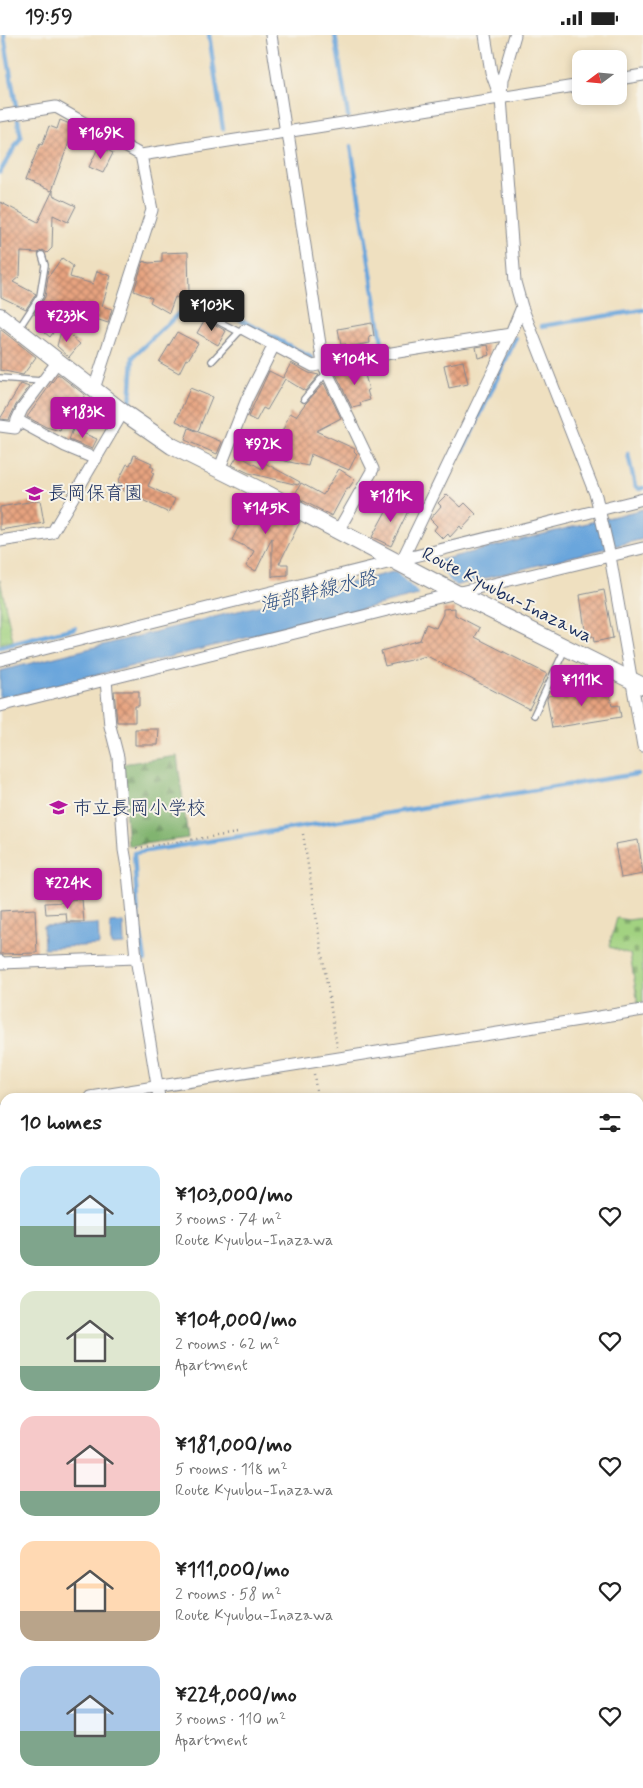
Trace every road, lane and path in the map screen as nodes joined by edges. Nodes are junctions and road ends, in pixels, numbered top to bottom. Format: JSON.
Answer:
{"nodes":[{"id":1,"x":271,"y":35,"type":"edge"},
{"id":2,"x":485,"y":35,"type":"edge"},
{"id":3,"x":515,"y":35,"type":"edge"},
{"id":4,"x":643,"y":75,"type":"edge"},
{"id":5,"x":628,"y":78,"type":"edge"},
{"id":6,"x":572,"y":86,"type":"edge"},
{"id":7,"x":501,"y":98,"type":"junction"},
{"id":8,"x":0,"y":116,"type":"edge"},
{"id":9,"x":287,"y":133,"type":"junction"},
{"id":10,"x":141,"y":155,"type":"junction"},
{"id":11,"x":42,"y":255,"type":"dead end"},
{"id":12,"x":522,"y":307,"type":"junction"},
{"id":13,"x":0,"y":316,"type":"edge"},
{"id":14,"x":212,"y":318,"type":"dead end"},
{"id":15,"x":18,"y":329,"type":"junction"},
{"id":16,"x":242,"y":331,"type":"junction"},
{"id":17,"x":511,"y":334,"type":"junction"},
{"id":18,"x":274,"y":345,"type":"junction"},
{"id":19,"x":58,"y":361,"type":"junction"},
{"id":20,"x":212,"y":361,"type":"dead end"},
{"id":21,"x":325,"y":368,"type":"junction"},
{"id":22,"x":0,"y":378,"type":"edge"},
{"id":23,"x":42,"y":381,"type":"junction"},
{"id":24,"x":94,"y":389,"type":"junction"},
{"id":25,"x":304,"y":399,"type":"dead end"},
{"id":26,"x":123,"y":412,"type":"junction"},
{"id":27,"x":17,"y":420,"type":"junction"},
{"id":28,"x":0,"y":426,"type":"edge"},
{"id":29,"x":96,"y":459,"type":"junction"},
{"id":30,"x":219,"y":469,"type":"junction"},
{"id":31,"x":643,"y":499,"type":"edge"},
{"id":32,"x":600,"y":513,"type":"junction"},
{"id":33,"x":338,"y":531,"type":"junction"},
{"id":34,"x":0,"y":541,"type":"edge"},
{"id":35,"x":643,"y":548,"type":"edge"},
{"id":36,"x":609,"y":553,"type":"junction"},
{"id":37,"x":401,"y":561,"type":"junction"},
{"id":38,"x":452,"y":591,"type":"junction"},
{"id":39,"x":565,"y":648,"type":"junction"},
{"id":40,"x":0,"y":660,"type":"edge"},
{"id":41,"x":106,"y":680,"type":"junction"},
{"id":42,"x":638,"y":684,"type":"edge"},
{"id":43,"x":0,"y":706,"type":"edge"},
{"id":44,"x":534,"y":715,"type":"dead end"},
{"id":45,"x":643,"y":746,"type":"edge"},
{"id":46,"x":237,"y":833,"type":"dead end"},
{"id":47,"x":303,"y":834,"type":"dead end"},
{"id":48,"x":124,"y":850,"type":"junction"},
{"id":49,"x":136,"y":958,"type":"junction"},
{"id":50,"x":0,"y":961,"type":"edge"},
{"id":51,"x":643,"y":1009,"type":"edge"},
{"id":52,"x":338,"y":1057,"type":"junction"},
{"id":53,"x":312,"y":1062,"type":"junction"},
{"id":54,"x":158,"y":1092,"type":"edge"},
{"id":55,"x":145,"y":1093,"type":"edge"},
{"id":56,"x":316,"y":1093,"type":"edge"}],
"edges":[{"from":1,"to":9,"type":"street"},
{"from":2,"to":7,"type":"street"},
{"from":3,"to":7,"type":"street"},
{"from":4,"to":5,"type":"street"},
{"from":6,"to":7,"type":"street"},
{"from":7,"to":9,"type":"street"},
{"from":7,"to":12,"type":"street"},
{"from":8,"to":10,"type":"street"},
{"from":9,"to":10,"type":"street"},
{"from":9,"to":21,"type":"street"},
{"from":10,"to":24,"type":"street"},
{"from":11,"to":15,"type":"lane"},
{"from":12,"to":17,"type":"street"},
{"from":12,"to":32,"type":"street"},
{"from":13,"to":15,"type":"main road","name":"Route Kyuubu-Inazawa"},
{"from":14,"to":16,"type":"lane"},
{"from":15,"to":19,"type":"main road","name":"Route Kyuubu-Inazawa"},
{"from":16,"to":18,"type":"street"},
{"from":16,"to":20,"type":"lane"},
{"from":17,"to":21,"type":"street"},
{"from":17,"to":37,"type":"street"},
{"from":18,"to":21,"type":"street"},
{"from":18,"to":30,"type":"street"},
{"from":19,"to":23,"type":"street"},
{"from":19,"to":24,"type":"main road","name":"Route Kyuubu-Inazawa"},
{"from":21,"to":25,"type":"lane"},
{"from":21,"to":33,"type":"street"},
{"from":22,"to":23,"type":"lane"},
{"from":23,"to":27,"type":"street"},
{"from":24,"to":26,"type":"main road","name":"Route Kyuubu-Inazawa"},
{"from":26,"to":29,"type":"street"},
{"from":26,"to":30,"type":"main road","name":"Route Kyuubu-Inazawa"},
{"from":27,"to":28,"type":"street"},
{"from":27,"to":29,"type":"street"},
{"from":29,"to":34,"type":"street"},
{"from":30,"to":33,"type":"main road","name":"Route Kyuubu-Inazawa"},
{"from":31,"to":32,"type":"street"},
{"from":32,"to":36,"type":"street"},
{"from":32,"to":37,"type":"street"},
{"from":33,"to":37,"type":"main road","name":"Route Kyuubu-Inazawa"},
{"from":35,"to":36,"type":"street"},
{"from":36,"to":38,"type":"street"},
{"from":36,"to":42,"type":"street"},
{"from":37,"to":38,"type":"main road","name":"Route Kyuubu-Inazawa"},
{"from":37,"to":40,"type":"street"},
{"from":38,"to":39,"type":"main road","name":"Route Kyuubu-Inazawa"},
{"from":38,"to":41,"type":"street"},
{"from":39,"to":42,"type":"main road","name":"Route Kyuubu-Inazawa"},
{"from":39,"to":44,"type":"lane"},
{"from":41,"to":43,"type":"street"},
{"from":41,"to":48,"type":"street"},
{"from":42,"to":45,"type":"street"},
{"from":46,"to":48,"type":"path"},
{"from":47,"to":52,"type":"path"},
{"from":48,"to":49,"type":"street"},
{"from":49,"to":50,"type":"street"},
{"from":49,"to":54,"type":"street"},
{"from":51,"to":52,"type":"street"},
{"from":52,"to":53,"type":"street"},
{"from":53,"to":54,"type":"street"},
{"from":53,"to":56,"type":"path"},
{"from":54,"to":55,"type":"street"}]}
